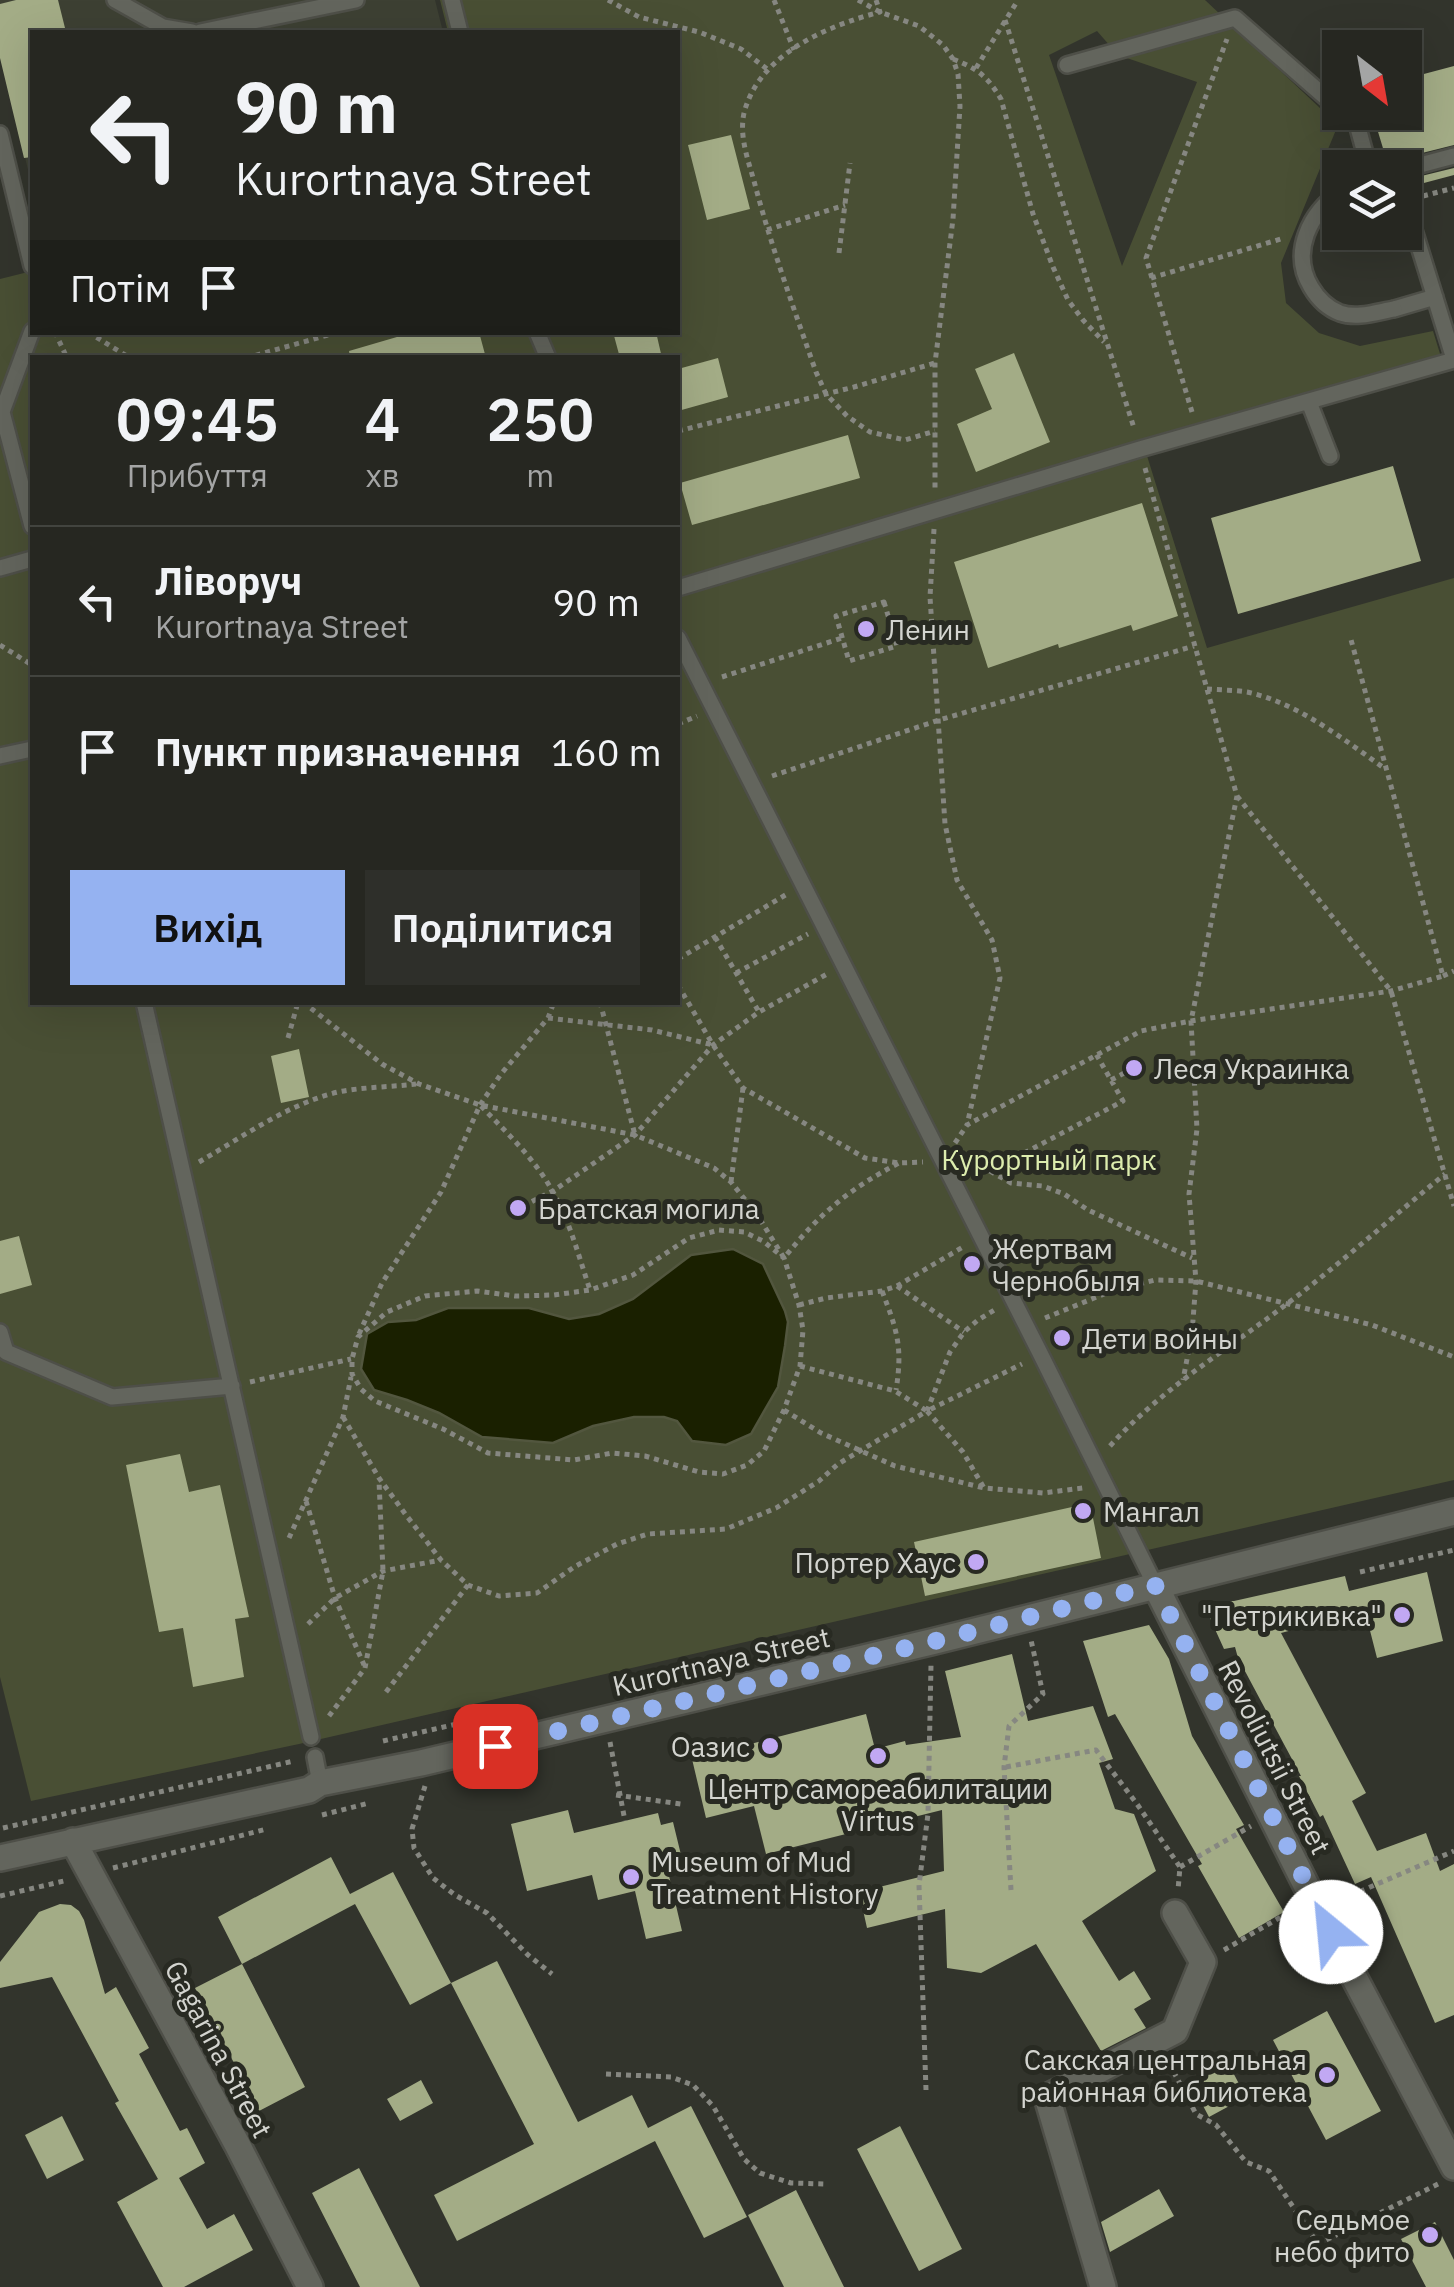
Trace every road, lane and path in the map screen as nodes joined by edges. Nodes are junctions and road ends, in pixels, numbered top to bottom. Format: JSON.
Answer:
{"nodes":[{"id":1,"x":116,"y":0,"type":"edge"},
{"id":2,"x":356,"y":0,"type":"edge"},
{"id":3,"x":452,"y":0,"type":"edge"},
{"id":4,"x":608,"y":0,"type":"edge"},
{"id":5,"x":774,"y":0,"type":"edge"},
{"id":6,"x":858,"y":0,"type":"edge"},
{"id":7,"x":876,"y":0,"type":"edge"},
{"id":8,"x":1015,"y":2,"type":"edge"},
{"id":9,"x":880,"y":12,"type":"junction"},
{"id":10,"x":1235,"y":18,"type":"junction"},
{"id":11,"x":1005,"y":20,"type":"junction"},
{"id":12,"x":180,"y":30,"type":"edge"},
{"id":13,"x":210,"y":30,"type":"edge"},
{"id":14,"x":460,"y":30,"type":"edge"},
{"id":15,"x":794,"y":50,"type":"junction"},
{"id":16,"x":953,"y":59,"type":"junction"},
{"id":17,"x":1067,"y":65,"type":"dead end"},
{"id":18,"x":976,"y":68,"type":"junction"},
{"id":19,"x":767,"y":69,"type":"junction"},
{"id":20,"x":1322,"y":94,"type":"edge"},
{"id":21,"x":0,"y":134,"type":"edge"},
{"id":22,"x":1454,"y":156,"type":"edge"},
{"id":23,"x":850,"y":164,"type":"dead end"},
{"id":24,"x":1422,"y":164,"type":"edge"},
{"id":25,"x":1454,"y":188,"type":"edge"},
{"id":26,"x":1422,"y":197,"type":"edge"},
{"id":27,"x":845,"y":204,"type":"junction"},
{"id":28,"x":1322,"y":209,"type":"edge"},
{"id":29,"x":767,"y":230,"type":"junction"},
{"id":30,"x":1283,"y":238,"type":"dead end"},
{"id":31,"x":1421,"y":250,"type":"edge"},
{"id":32,"x":839,"y":253,"type":"dead end"},
{"id":33,"x":30,"y":258,"type":"edge"},
{"id":34,"x":1151,"y":278,"type":"junction"},
{"id":35,"x":1435,"y":297,"type":"junction"},
{"id":36,"x":31,"y":335,"type":"edge"},
{"id":37,"x":93,"y":335,"type":"edge"},
{"id":38,"x":328,"y":335,"type":"edge"},
{"id":39,"x":1108,"y":345,"type":"junction"},
{"id":40,"x":125,"y":355,"type":"edge"},
{"id":41,"x":257,"y":355,"type":"edge"},
{"id":42,"x":1454,"y":360,"type":"edge"},
{"id":43,"x":935,"y":363,"type":"junction"},
{"id":44,"x":826,"y":394,"type":"junction"},
{"id":45,"x":1308,"y":402,"type":"junction"},
{"id":46,"x":680,"y":430,"type":"edge"},
{"id":47,"x":935,"y":431,"type":"junction"},
{"id":48,"x":1199,"y":432,"type":"junction"},
{"id":49,"x":1140,"y":449,"type":"junction"},
{"id":50,"x":1330,"y":456,"type":"dead end"},
{"id":51,"x":936,"y":511,"type":"junction"},
{"id":52,"x":30,"y":518,"type":"edge"},
{"id":53,"x":30,"y":560,"type":"edge"},
{"id":54,"x":0,"y":568,"type":"edge"},
{"id":55,"x":680,"y":587,"type":"edge"},
{"id":56,"x":1350,"y":636,"type":"dead end"},
{"id":57,"x":842,"y":638,"type":"junction"},
{"id":58,"x":680,"y":642,"type":"edge"},
{"id":59,"x":0,"y":645,"type":"edge"},
{"id":60,"x":1194,"y":646,"type":"junction"},
{"id":61,"x":30,"y":664,"type":"edge"},
{"id":62,"x":701,"y":684,"type":"junction"},
{"id":63,"x":1208,"y":689,"type":"junction"},
{"id":64,"x":938,"y":720,"type":"junction"},
{"id":65,"x":30,"y":749,"type":"edge"},
{"id":66,"x":0,"y":756,"type":"edge"},
{"id":67,"x":1387,"y":770,"type":"junction"},
{"id":68,"x":751,"y":783,"type":"junction"},
{"id":69,"x":1237,"y":796,"type":"junction"},
{"id":70,"x":802,"y":884,"type":"junction"},
{"id":71,"x":823,"y":926,"type":"junction"},
{"id":72,"x":714,"y":936,"type":"junction"},
{"id":73,"x":680,"y":957,"type":"edge"},
{"id":74,"x":843,"y":965,"type":"junction"},
{"id":75,"x":1454,"y":972,"type":"edge"},
{"id":76,"x":736,"y":973,"type":"junction"},
{"id":77,"x":1443,"y":976,"type":"junction"},
{"id":78,"x":680,"y":988,"type":"edge"},
{"id":79,"x":1392,"y":991,"type":"junction"},
{"id":80,"x":145,"y":1005,"type":"edge"},
{"id":81,"x":299,"y":1005,"type":"edge"},
{"id":82,"x":304,"y":1005,"type":"edge"},
{"id":83,"x":553,"y":1005,"type":"edge"},
{"id":84,"x":601,"y":1005,"type":"edge"},
{"id":85,"x":759,"y":1012,"type":"junction"},
{"id":86,"x":548,"y":1018,"type":"junction"},
{"id":87,"x":1191,"y":1021,"type":"junction"},
{"id":88,"x":606,"y":1023,"type":"junction"},
{"id":89,"x":288,"y":1038,"type":"dead end"},
{"id":90,"x":713,"y":1045,"type":"junction"},
{"id":91,"x":1096,"y":1054,"type":"junction"},
{"id":92,"x":1130,"y":1070,"type":"dead end"},
{"id":93,"x":1111,"y":1080,"type":"junction"},
{"id":94,"x":419,"y":1084,"type":"junction"},
{"id":95,"x":743,"y":1088,"type":"junction"},
{"id":96,"x":480,"y":1105,"type":"junction"},
{"id":97,"x":967,"y":1125,"type":"junction"},
{"id":98,"x":635,"y":1136,"type":"junction"},
{"id":99,"x":942,"y":1162,"type":"junction"},
{"id":100,"x":898,"y":1163,"type":"junction"},
{"id":101,"x":183,"y":1171,"type":"junction"},
{"id":102,"x":990,"y":1171,"type":"junction"},
{"id":103,"x":1445,"y":1174,"type":"junction"},
{"id":104,"x":731,"y":1182,"type":"junction"},
{"id":105,"x":553,"y":1191,"type":"junction"},
{"id":106,"x":524,"y":1206,"type":"dead end"},
{"id":107,"x":1454,"y":1206,"type":"edge"},
{"id":108,"x":980,"y":1236,"type":"junction"},
{"id":109,"x":784,"y":1258,"type":"junction"},
{"id":110,"x":1194,"y":1258,"type":"junction"},
{"id":111,"x":1196,"y":1280,"type":"junction"},
{"id":112,"x":897,"y":1286,"type":"junction"},
{"id":113,"x":590,"y":1290,"type":"junction"},
{"id":114,"x":882,"y":1291,"type":"junction"},
{"id":115,"x":1012,"y":1299,"type":"junction"},
{"id":116,"x":1288,"y":1303,"type":"junction"},
{"id":117,"x":799,"y":1305,"type":"junction"},
{"id":118,"x":1026,"y":1326,"type":"junction"},
{"id":119,"x":0,"y":1332,"type":"edge"},
{"id":120,"x":964,"y":1332,"type":"junction"},
{"id":121,"x":358,"y":1337,"type":"junction"},
{"id":122,"x":1040,"y":1354,"type":"junction"},
{"id":123,"x":1454,"y":1357,"type":"edge"},
{"id":124,"x":352,"y":1359,"type":"junction"},
{"id":125,"x":800,"y":1366,"type":"junction"},
{"id":126,"x":352,"y":1374,"type":"junction"},
{"id":127,"x":1183,"y":1380,"type":"junction"},
{"id":128,"x":232,"y":1386,"type":"junction"},
{"id":129,"x":895,"y":1391,"type":"junction"},
{"id":130,"x":784,"y":1410,"type":"junction"},
{"id":131,"x":927,"y":1411,"type":"junction"},
{"id":132,"x":343,"y":1417,"type":"junction"},
{"id":133,"x":860,"y":1452,"type":"junction"},
{"id":134,"x":1098,"y":1468,"type":"junction"},
{"id":135,"x":379,"y":1478,"type":"junction"},
{"id":136,"x":1106,"y":1485,"type":"junction"},
{"id":137,"x":984,"y":1488,"type":"junction"},
{"id":138,"x":305,"y":1498,"type":"junction"},
{"id":139,"x":1454,"y":1512,"type":"edge"},
{"id":140,"x":1454,"y":1550,"type":"edge"},
{"id":141,"x":441,"y":1560,"type":"junction"},
{"id":142,"x":383,"y":1572,"type":"junction"},
{"id":143,"x":1360,"y":1572,"type":"dead end"},
{"id":144,"x":275,"y":1574,"type":"junction"},
{"id":145,"x":1155,"y":1585,"type":"junction"},
{"id":146,"x":468,"y":1586,"type":"junction"},
{"id":147,"x":335,"y":1598,"type":"junction"},
{"id":148,"x":1026,"y":1618,"type":"junction"},
{"id":149,"x":290,"y":1642,"type":"junction"},
{"id":150,"x":931,"y":1642,"type":"junction"},
{"id":151,"x":365,"y":1668,"type":"junction"},
{"id":152,"x":386,"y":1692,"type":"dead end"},
{"id":153,"x":606,"y":1719,"type":"junction"},
{"id":154,"x":311,"y":1736,"type":"joint"},
{"id":155,"x":314,"y":1756,"type":"joint"},
{"id":156,"x":1004,"y":1768,"type":"junction"},
{"id":157,"x":320,"y":1783,"type":"junction"},
{"id":158,"x":407,"y":1793,"type":"dead end"},
{"id":159,"x":618,"y":1795,"type":"junction"},
{"id":160,"x":370,"y":1803,"type":"dead end"},
{"id":161,"x":680,"y":1804,"type":"dead end"},
{"id":162,"x":1271,"y":1815,"type":"junction"},
{"id":163,"x":314,"y":1817,"type":"dead end"},
{"id":164,"x":625,"y":1820,"type":"dead end"},
{"id":165,"x":277,"y":1826,"type":"dead end"},
{"id":166,"x":0,"y":1828,"type":"edge"},
{"id":167,"x":73,"y":1841,"type":"junction"},
{"id":168,"x":0,"y":1858,"type":"edge"},
{"id":169,"x":91,"y":1874,"type":"junction"},
{"id":170,"x":1011,"y":1890,"type":"dead end"},
{"id":171,"x":0,"y":1896,"type":"edge"},
{"id":172,"x":1175,"y":1913,"type":"dead end"},
{"id":173,"x":552,"y":1974,"type":"dead end"},
{"id":174,"x":1157,"y":2040,"type":"junction"},
{"id":175,"x":606,"y":2074,"type":"dead end"},
{"id":176,"x":926,"y":2090,"type":"dead end"},
{"id":177,"x":1446,"y":2176,"type":"edge"},
{"id":178,"x":824,"y":2184,"type":"dead end"},
{"id":179,"x":310,"y":2287,"type":"edge"},
{"id":180,"x":1103,"y":2287,"type":"edge"}],
"edges":[{"from":1,"to":12,"type":"lane"},
{"from":2,"to":13,"type":"lane"},
{"from":3,"to":14,"type":"lane"},
{"from":4,"to":19,"type":"path"},
{"from":5,"to":15,"type":"path"},
{"from":6,"to":9,"type":"path"},
{"from":7,"to":9,"type":"path"},
{"from":8,"to":11,"type":"path"},
{"from":9,"to":15,"type":"path"},
{"from":9,"to":16,"type":"path"},
{"from":10,"to":17,"type":"lane"},
{"from":10,"to":20,"type":"lane"},
{"from":10,"to":34,"type":"path"},
{"from":11,"to":18,"type":"path"},
{"from":11,"to":39,"type":"path"},
{"from":15,"to":19,"type":"path"},
{"from":16,"to":18,"type":"path"},
{"from":16,"to":43,"type":"path"},
{"from":18,"to":39,"type":"path"},
{"from":19,"to":29,"type":"path"},
{"from":21,"to":33,"type":"lane"},
{"from":22,"to":24,"type":"lane"},
{"from":23,"to":27,"type":"path"},
{"from":25,"to":26,"type":"path"},
{"from":27,"to":29,"type":"path"},
{"from":27,"to":32,"type":"path"},
{"from":28,"to":35,"type":"lane","bridge":true},
{"from":29,"to":44,"type":"path"},
{"from":30,"to":34,"type":"path"},
{"from":31,"to":35,"type":"lane"},
{"from":34,"to":48,"type":"path"},
{"from":35,"to":42,"type":"lane"},
{"from":36,"to":52,"type":"lane"},
{"from":37,"to":40,"type":"path"},
{"from":38,"to":41,"type":"path"},
{"from":39,"to":49,"type":"path"},
{"from":42,"to":45,"type":"lane"},
{"from":43,"to":44,"type":"path"},
{"from":43,"to":47,"type":"path"},
{"from":44,"to":46,"type":"path"},
{"from":44,"to":47,"type":"path"},
{"from":45,"to":48,"type":"lane"},
{"from":45,"to":50,"type":"lane"},
{"from":47,"to":51,"type":"path"},
{"from":48,"to":49,"type":"lane"},
{"from":49,"to":51,"type":"lane"},
{"from":49,"to":60,"type":"path"},
{"from":51,"to":55,"type":"lane"},
{"from":51,"to":64,"type":"path"},
{"from":53,"to":54,"type":"lane"},
{"from":56,"to":67,"type":"path"},
{"from":57,"to":57,"type":"path"},
{"from":57,"to":62,"type":"path"},
{"from":58,"to":62,"type":"lane"},
{"from":59,"to":61,"type":"path"},
{"from":60,"to":63,"type":"path"},
{"from":60,"to":64,"type":"path"},
{"from":62,"to":68,"type":"lane"},
{"from":63,"to":67,"type":"path"},
{"from":63,"to":69,"type":"path"},
{"from":64,"to":68,"type":"path"},
{"from":64,"to":97,"type":"path"},
{"from":65,"to":66,"type":"lane"},
{"from":67,"to":77,"type":"path"},
{"from":68,"to":70,"type":"lane"},
{"from":69,"to":79,"type":"path"},
{"from":69,"to":87,"type":"path"},
{"from":70,"to":71,"type":"lane"},
{"from":70,"to":72,"type":"path"},
{"from":71,"to":74,"type":"lane"},
{"from":71,"to":76,"type":"path"},
{"from":72,"to":73,"type":"path"},
{"from":72,"to":76,"type":"path"},
{"from":74,"to":85,"type":"path"},
{"from":74,"to":99,"type":"lane"},
{"from":75,"to":77,"type":"path"},
{"from":76,"to":85,"type":"path"},
{"from":77,"to":79,"type":"path"},
{"from":78,"to":90,"type":"path"},
{"from":79,"to":87,"type":"path"},
{"from":79,"to":103,"type":"path"},
{"from":80,"to":101,"type":"lane"},
{"from":81,"to":89,"type":"path"},
{"from":82,"to":94,"type":"path"},
{"from":83,"to":86,"type":"path"},
{"from":84,"to":88,"type":"path"},
{"from":85,"to":90,"type":"path"},
{"from":86,"to":88,"type":"path"},
{"from":86,"to":96,"type":"path"},
{"from":87,"to":91,"type":"path"},
{"from":87,"to":110,"type":"path"},
{"from":88,"to":90,"type":"path"},
{"from":88,"to":98,"type":"path"},
{"from":90,"to":95,"type":"path"},
{"from":90,"to":98,"type":"path"},
{"from":91,"to":93,"type":"path"},
{"from":91,"to":97,"type":"path"},
{"from":92,"to":93,"type":"path"},
{"from":93,"to":102,"type":"path"},
{"from":94,"to":96,"type":"path"},
{"from":94,"to":101,"type":"path"},
{"from":95,"to":100,"type":"path"},
{"from":95,"to":104,"type":"path"},
{"from":96,"to":98,"type":"path"},
{"from":96,"to":105,"type":"path"},
{"from":96,"to":121,"type":"path"},
{"from":97,"to":99,"type":"path"},
{"from":98,"to":104,"type":"path"},
{"from":98,"to":105,"type":"path"},
{"from":99,"to":100,"type":"path"},
{"from":99,"to":102,"type":"path"},
{"from":99,"to":108,"type":"lane"},
{"from":100,"to":109,"type":"path"},
{"from":101,"to":128,"type":"lane"},
{"from":102,"to":110,"type":"path"},
{"from":103,"to":107,"type":"path"},
{"from":103,"to":116,"type":"path"},
{"from":104,"to":109,"type":"path"},
{"from":105,"to":106,"type":"path"},
{"from":105,"to":113,"type":"path"},
{"from":108,"to":112,"type":"path"},
{"from":108,"to":115,"type":"lane"},
{"from":109,"to":113,"type":"path"},
{"from":109,"to":117,"type":"path"},
{"from":110,"to":111,"type":"path"},
{"from":111,"to":116,"type":"path"},
{"from":111,"to":118,"type":"path"},
{"from":111,"to":127,"type":"path"},
{"from":112,"to":114,"type":"path"},
{"from":112,"to":120,"type":"path"},
{"from":113,"to":121,"type":"path"},
{"from":114,"to":117,"type":"path"},
{"from":114,"to":129,"type":"path"},
{"from":115,"to":118,"type":"lane"},
{"from":115,"to":120,"type":"path"},
{"from":116,"to":123,"type":"path"},
{"from":116,"to":127,"type":"path"},
{"from":117,"to":125,"type":"path"},
{"from":118,"to":122,"type":"lane"},
{"from":119,"to":128,"type":"lane"},
{"from":120,"to":131,"type":"path"},
{"from":121,"to":124,"type":"path"},
{"from":122,"to":131,"type":"path"},
{"from":122,"to":134,"type":"lane"},
{"from":124,"to":126,"type":"path"},
{"from":124,"to":128,"type":"path"},
{"from":125,"to":129,"type":"path"},
{"from":125,"to":130,"type":"path"},
{"from":126,"to":130,"type":"path"},
{"from":126,"to":132,"type":"path"},
{"from":127,"to":134,"type":"path"},
{"from":128,"to":144,"type":"lane"},
{"from":129,"to":131,"type":"path"},
{"from":130,"to":133,"type":"path"},
{"from":131,"to":133,"type":"path"},
{"from":131,"to":137,"type":"path"},
{"from":132,"to":135,"type":"path"},
{"from":132,"to":138,"type":"path"},
{"from":133,"to":137,"type":"path"},
{"from":133,"to":146,"type":"path"},
{"from":134,"to":136,"type":"lane"},
{"from":135,"to":141,"type":"path"},
{"from":135,"to":142,"type":"path"},
{"from":136,"to":137,"type":"path"},
{"from":136,"to":145,"type":"lane"},
{"from":138,"to":144,"type":"path"},
{"from":138,"to":147,"type":"path"},
{"from":139,"to":145,"type":"street","name":"Kurortnaya Street"},
{"from":140,"to":143,"type":"path"},
{"from":141,"to":142,"type":"path"},
{"from":141,"to":146,"type":"path"},
{"from":142,"to":147,"type":"path"},
{"from":142,"to":151,"type":"path"},
{"from":144,"to":149,"type":"lane"},
{"from":145,"to":148,"type":"street","name":"Kurortnaya Street"},
{"from":145,"to":162,"type":"street","name":"Revoliutsii Street"},
{"from":146,"to":152,"type":"path"},
{"from":147,"to":149,"type":"path"},
{"from":147,"to":151,"type":"path"},
{"from":148,"to":150,"type":"street","name":"Kurortnaya Street"},
{"from":148,"to":156,"type":"path"},
{"from":149,"to":154,"type":"lane"},
{"from":150,"to":153,"type":"street","name":"Kurortnaya Street"},
{"from":150,"to":176,"type":"path"},
{"from":151,"to":154,"type":"path"},
{"from":153,"to":157,"type":"street","name":"Kurortnaya Street"},
{"from":153,"to":159,"type":"path"},
{"from":155,"to":157,"type":"lane"},
{"from":155,"to":166,"type":"path"},
{"from":156,"to":162,"type":"path"},
{"from":156,"to":170,"type":"path"},
{"from":157,"to":167,"type":"street","name":"Kurortnaya Street"},
{"from":158,"to":173,"type":"path"},
{"from":159,"to":161,"type":"path"},
{"from":159,"to":164,"type":"path"},
{"from":160,"to":163,"type":"path"},
{"from":162,"to":177,"type":"street","name":"Revoliutsii Street"},
{"from":165,"to":169,"type":"path"},
{"from":167,"to":168,"type":"street","name":"Kurortnaya Street"},
{"from":167,"to":169,"type":"street","name":"Gagarina Street"},
{"from":169,"to":171,"type":"path"},
{"from":169,"to":179,"type":"street","name":"Gagarina Street"},
{"from":172,"to":174,"type":"street"},
{"from":174,"to":177,"type":"path"},
{"from":174,"to":180,"type":"street"},
{"from":175,"to":178,"type":"path"}]}
